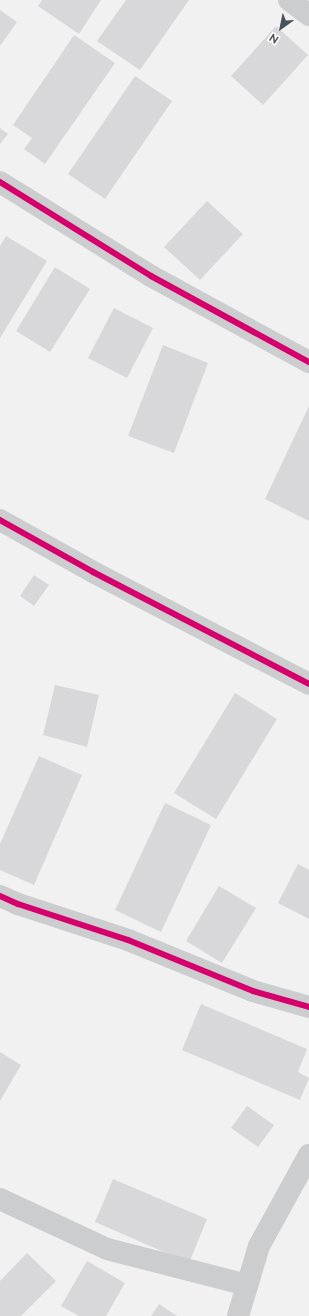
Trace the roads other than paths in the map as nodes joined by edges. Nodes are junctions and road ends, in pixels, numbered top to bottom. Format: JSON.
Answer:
{"nodes":[{"id":1,"x":289,"y":0,"type":"edge"},
{"id":2,"x":309,"y":15,"type":"edge"},
{"id":3,"x":0,"y":182,"type":"edge"},
{"id":4,"x":309,"y":362,"type":"edge"},
{"id":5,"x":0,"y":520,"type":"edge"},
{"id":6,"x":309,"y":684,"type":"edge"},
{"id":7,"x":0,"y":896,"type":"edge"},
{"id":8,"x":309,"y":1007,"type":"edge"},
{"id":9,"x":309,"y":1155,"type":"edge"},
{"id":10,"x":0,"y":1199,"type":"edge"},
{"id":11,"x":247,"y":1285,"type":"junction"},
{"id":12,"x":238,"y":1316,"type":"edge"}],
"edges":[{"from":1,"to":2,"type":"street"},
{"from":3,"to":4,"type":"street"},
{"from":5,"to":6,"type":"street"},
{"from":7,"to":8,"type":"street"},
{"from":9,"to":11,"type":"street"},
{"from":10,"to":11,"type":"street"},
{"from":11,"to":12,"type":"street"}]}
